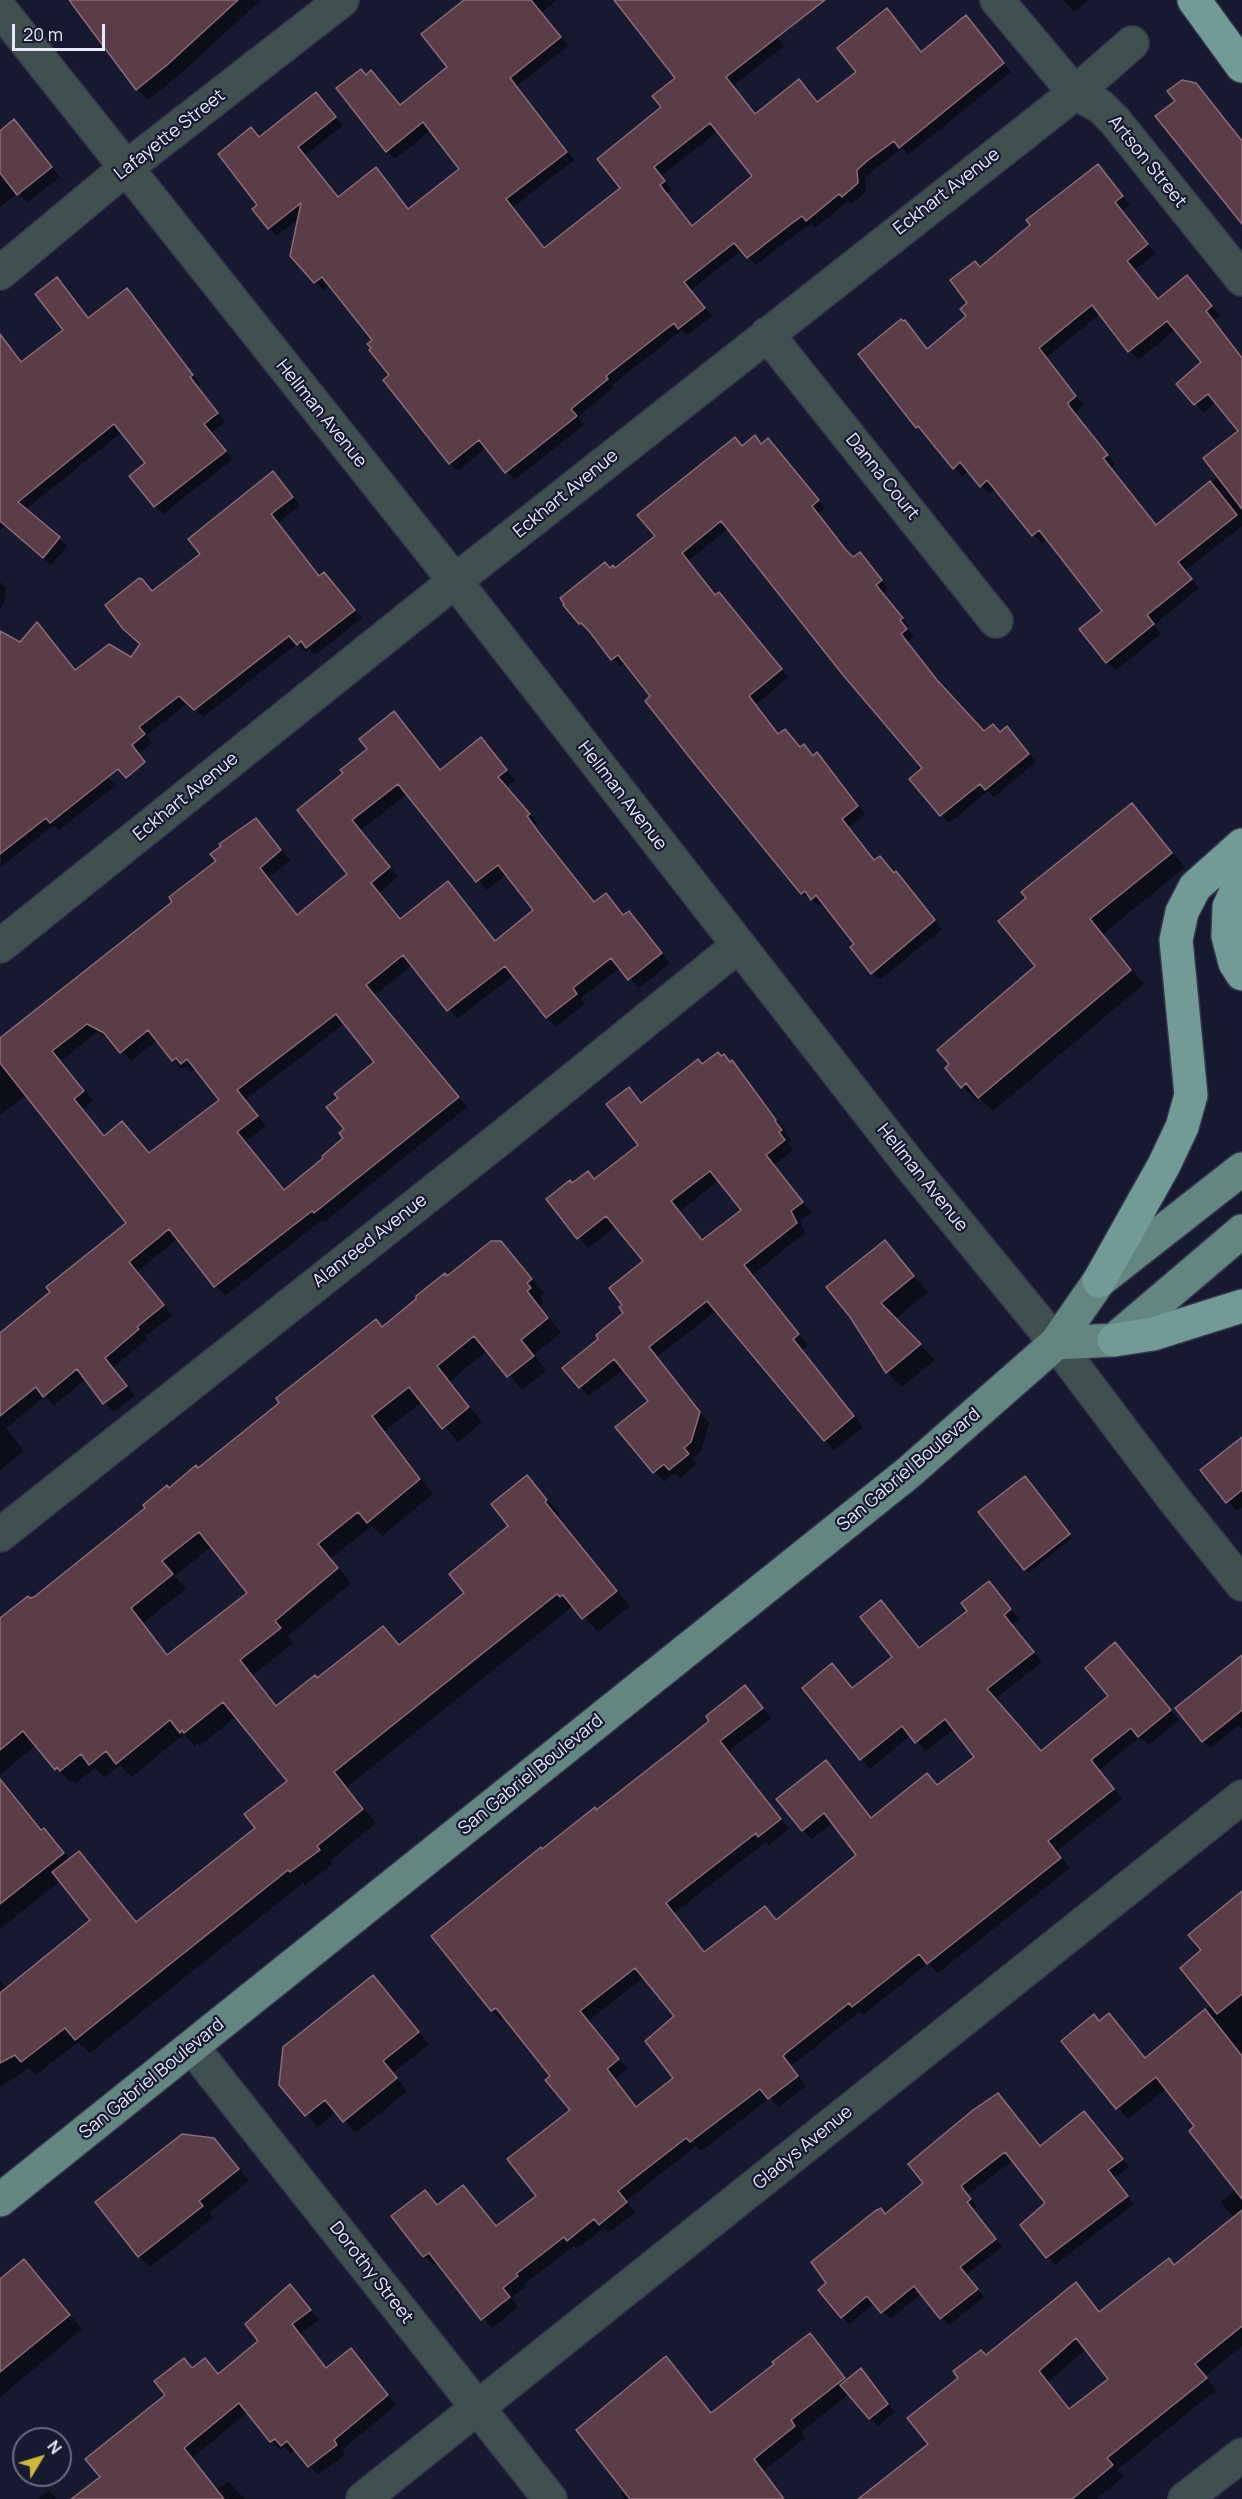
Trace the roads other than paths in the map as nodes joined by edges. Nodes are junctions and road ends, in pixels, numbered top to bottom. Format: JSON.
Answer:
{"nodes":[{"id":1,"x":342,"y":0,"type":"edge"},
{"id":2,"x":997,"y":0,"type":"edge"},
{"id":3,"x":1194,"y":0,"type":"edge"},
{"id":4,"x":0,"y":9,"type":"edge"},
{"id":5,"x":1132,"y":43,"type":"dead end"},
{"id":6,"x":1242,"y":66,"type":"edge"},
{"id":7,"x":1075,"y":93,"type":"junction"},
{"id":8,"x":126,"y":168,"type":"junction"},
{"id":9,"x":0,"y":273,"type":"edge"},
{"id":10,"x":1242,"y":279,"type":"edge"},
{"id":11,"x":767,"y":334,"type":"junction"},
{"id":12,"x":455,"y":581,"type":"junction"},
{"id":13,"x":996,"y":621,"type":"dead end"},
{"id":14,"x":1242,"y":845,"type":"edge"},
{"id":15,"x":1242,"y":878,"type":"edge"},
{"id":16,"x":739,"y":945,"type":"junction"},
{"id":17,"x":0,"y":946,"type":"edge"},
{"id":18,"x":1242,"y":974,"type":"edge"},
{"id":19,"x":1242,"y":1169,"type":"edge"},
{"id":20,"x":1242,"y":1231,"type":"edge"},
{"id":21,"x":1099,"y":1281,"type":"junction"},
{"id":22,"x":1242,"y":1306,"type":"edge"},
{"id":23,"x":1114,"y":1340,"type":"junction"},
{"id":24,"x":1056,"y":1343,"type":"junction"},
{"id":25,"x":0,"y":1535,"type":"edge"},
{"id":26,"x":1242,"y":1584,"type":"edge"},
{"id":27,"x":1242,"y":1797,"type":"edge"},
{"id":28,"x":192,"y":2047,"type":"junction"},
{"id":29,"x":0,"y":2200,"type":"edge"},
{"id":30,"x":478,"y":2408,"type":"junction"},
{"id":31,"x":1242,"y":2454,"type":"edge"},
{"id":32,"x":363,"y":2499,"type":"edge"},
{"id":33,"x":550,"y":2499,"type":"edge"},
{"id":34,"x":1185,"y":2499,"type":"edge"}],
"edges":[{"from":1,"to":8,"type":"street","name":"Lafayette Street"},
{"from":2,"to":7,"type":"street","name":"Artson Street"},
{"from":3,"to":6,"type":"highway"},
{"from":4,"to":8,"type":"street","name":"Hellman Avenue"},
{"from":5,"to":7,"type":"street","name":"Eckhart Avenue"},
{"from":7,"to":10,"type":"street","name":"Artson Street"},
{"from":7,"to":11,"type":"street","name":"Eckhart Avenue"},
{"from":8,"to":9,"type":"street","name":"Lafayette Street"},
{"from":8,"to":12,"type":"street","name":"Hellman Avenue"},
{"from":11,"to":12,"type":"street","name":"Eckhart Avenue"},
{"from":11,"to":13,"type":"street","name":"Danna Court"},
{"from":12,"to":16,"type":"street","name":"Hellman Avenue"},
{"from":12,"to":17,"type":"street","name":"Eckhart Avenue"},
{"from":14,"to":21,"type":"highway"},
{"from":15,"to":18,"type":"highway"},
{"from":16,"to":24,"type":"street","name":"Hellman Avenue"},
{"from":16,"to":25,"type":"street","name":"Alanreed Avenue"},
{"from":19,"to":21,"type":"main road","name":"San Gabriel Boulevard"},
{"from":20,"to":23,"type":"main road"},
{"from":21,"to":24,"type":"main road","name":"San Gabriel Boulevard"},
{"from":22,"to":23,"type":"highway"},
{"from":23,"to":24,"type":"main road"},
{"from":24,"to":26,"type":"street","name":"Hellman Avenue"},
{"from":24,"to":28,"type":"main road","name":"San Gabriel Boulevard"},
{"from":27,"to":30,"type":"street","name":"Gladys Avenue"},
{"from":28,"to":29,"type":"main road","name":"San Gabriel Boulevard"},
{"from":28,"to":30,"type":"street","name":"Dorothy Street"},
{"from":30,"to":32,"type":"street","name":"Gladys Avenue"},
{"from":30,"to":33,"type":"street","name":"Dorothy Street"},
{"from":31,"to":34,"type":"street"}]}
